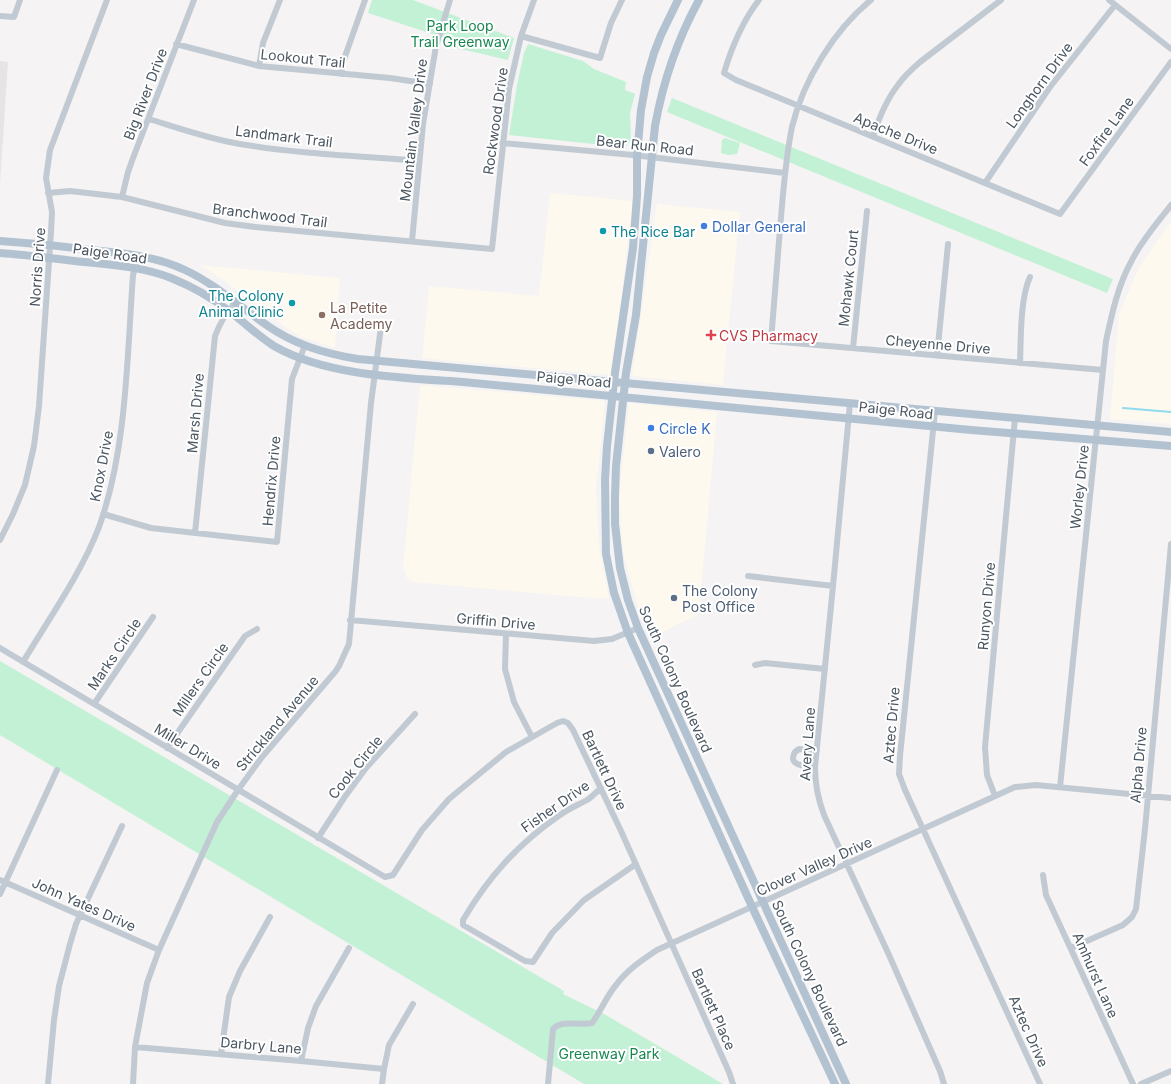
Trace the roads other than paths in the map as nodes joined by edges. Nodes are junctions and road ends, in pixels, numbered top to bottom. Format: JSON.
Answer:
{"nodes":[{"id":1,"x":20,"y":0,"type":"edge"},
{"id":2,"x":107,"y":0,"type":"edge"},
{"id":3,"x":194,"y":0,"type":"edge"},
{"id":4,"x":280,"y":0,"type":"edge"},
{"id":5,"x":365,"y":0,"type":"edge"},
{"id":6,"x":450,"y":0,"type":"edge"},
{"id":7,"x":534,"y":0,"type":"edge"},
{"id":8,"x":622,"y":0,"type":"edge"},
{"id":9,"x":678,"y":0,"type":"edge"},
{"id":10,"x":699,"y":0,"type":"edge"},
{"id":11,"x":759,"y":0,"type":"edge"},
{"id":12,"x":871,"y":0,"type":"edge"},
{"id":13,"x":1001,"y":0,"type":"edge"},
{"id":14,"x":1109,"y":0,"type":"edge"},
{"id":15,"x":1115,"y":5,"type":"junction"},
{"id":16,"x":0,"y":16,"type":"edge"},
{"id":17,"x":521,"y":36,"type":"junction"},
{"id":18,"x":176,"y":44,"type":"junction"},
{"id":19,"x":1171,"y":49,"type":"edge"},
{"id":20,"x":1171,"y":62,"type":"edge"},
{"id":21,"x":259,"y":66,"type":"junction"},
{"id":22,"x":341,"y":74,"type":"junction"},
{"id":23,"x":430,"y":84,"type":"junction"},
{"id":24,"x":799,"y":106,"type":"junction"},
{"id":25,"x":149,"y":119,"type":"junction"},
{"id":26,"x":873,"y":136,"type":"junction"},
{"id":27,"x":502,"y":143,"type":"junction"},
{"id":28,"x":637,"y":156,"type":"junction"},
{"id":29,"x":652,"y":158,"type":"junction"},
{"id":30,"x":419,"y":161,"type":"junction"},
{"id":31,"x":785,"y":173,"type":"junction"},
{"id":32,"x":985,"y":183,"type":"junction"},
{"id":33,"x":48,"y":193,"type":"junction"},
{"id":34,"x":122,"y":197,"type":"junction"},
{"id":35,"x":1171,"y":205,"type":"edge"},
{"id":36,"x":867,"y":211,"type":"dead end"},
{"id":37,"x":1060,"y":214,"type":"joint"},
{"id":38,"x":0,"y":240,"type":"edge"},
{"id":39,"x":412,"y":241,"type":"junction"},
{"id":40,"x":948,"y":244,"type":"dead end"},
{"id":41,"x":50,"y":245,"type":"junction"},
{"id":42,"x":633,"y":248,"type":"junction"},
{"id":43,"x":492,"y":249,"type":"joint"},
{"id":44,"x":643,"y":250,"type":"junction"},
{"id":45,"x":0,"y":253,"type":"edge"},
{"id":46,"x":138,"y":255,"type":"junction"},
{"id":47,"x":50,"y":258,"type":"junction"},
{"id":48,"x":134,"y":268,"type":"junction"},
{"id":49,"x":1030,"y":277,"type":"dead end"},
{"id":50,"x":236,"y":302,"type":"junction"},
{"id":51,"x":637,"y":302,"type":"junction"},
{"id":52,"x":625,"y":309,"type":"junction"},
{"id":53,"x":228,"y":310,"type":"junction"},
{"id":54,"x":381,"y":327,"type":"dead end"},
{"id":55,"x":305,"y":345,"type":"junction"},
{"id":56,"x":853,"y":348,"type":"junction"},
{"id":57,"x":937,"y":356,"type":"junction"},
{"id":58,"x":300,"y":357,"type":"junction"},
{"id":59,"x":376,"y":361,"type":"junction"},
{"id":60,"x":1020,"y":363,"type":"junction"},
{"id":61,"x":1103,"y":370,"type":"junction"},
{"id":62,"x":499,"y":372,"type":"junction"},
{"id":63,"x":375,"y":374,"type":"junction"},
{"id":64,"x":614,"y":382,"type":"junction"},
{"id":65,"x":625,"y":383,"type":"junction"},
{"id":66,"x":497,"y":385,"type":"junction"},
{"id":67,"x":713,"y":391,"type":"junction"},
{"id":68,"x":612,"y":396,"type":"junction"},
{"id":69,"x":624,"y":397,"type":"junction"},
{"id":70,"x":850,"y":403,"type":"junction"},
{"id":71,"x":714,"y":405,"type":"junction"},
{"id":72,"x":935,"y":411,"type":"junction"},
{"id":73,"x":848,"y":418,"type":"junction"},
{"id":74,"x":1015,"y":418,"type":"junction"},
{"id":75,"x":1097,"y":425,"type":"junction"},
{"id":76,"x":933,"y":426,"type":"junction"},
{"id":77,"x":1171,"y":432,"type":"edge"},
{"id":78,"x":1014,"y":433,"type":"junction"},
{"id":79,"x":1096,"y":440,"type":"junction"},
{"id":80,"x":1171,"y":446,"type":"edge"},
{"id":81,"x":103,"y":514,"type":"junction"},
{"id":82,"x":615,"y":524,"type":"junction"},
{"id":83,"x":605,"y":525,"type":"junction"},
{"id":84,"x":195,"y":533,"type":"junction"},
{"id":85,"x":0,"y":540,"type":"edge"},
{"id":86,"x":1171,"y":544,"type":"edge"},
{"id":87,"x":620,"y":568,"type":"junction"},
{"id":88,"x":748,"y":576,"type":"dead end"},
{"id":89,"x":611,"y":578,"type":"junction"},
{"id":90,"x":834,"y":586,"type":"junction"},
{"id":91,"x":153,"y":617,"type":"dead end"},
{"id":92,"x":350,"y":620,"type":"junction"},
{"id":93,"x":638,"y":628,"type":"junction"},
{"id":94,"x":257,"y":629,"type":"dead end"},
{"id":95,"x":628,"y":633,"type":"junction"},
{"id":96,"x":506,"y":634,"type":"junction"},
{"id":97,"x":0,"y":648,"type":"edge"},
{"id":98,"x":23,"y":662,"type":"junction"},
{"id":99,"x":755,"y":665,"type":"dead end"},
{"id":100,"x":825,"y":670,"type":"junction"},
{"id":101,"x":94,"y":704,"type":"junction"},
{"id":102,"x":415,"y":714,"type":"dead end"},
{"id":103,"x":532,"y":736,"type":"junction"},
{"id":104,"x":689,"y":741,"type":"junction"},
{"id":105,"x":680,"y":746,"type":"junction"},
{"id":106,"x":166,"y":748,"type":"junction"},
{"id":107,"x":816,"y":751,"type":"junction"},
{"id":108,"x":815,"y":767,"type":"junction"},
{"id":109,"x":57,"y":770,"type":"dead end"},
{"id":110,"x":1060,"y":787,"type":"junction"},
{"id":111,"x":601,"y":788,"type":"junction"},
{"id":112,"x":238,"y":790,"type":"junction"},
{"id":113,"x":995,"y":796,"type":"junction"},
{"id":114,"x":1148,"y":796,"type":"junction"},
{"id":115,"x":1171,"y":798,"type":"edge"},
{"id":116,"x":122,"y":826,"type":"dead end"},
{"id":117,"x":922,"y":829,"type":"junction"},
{"id":118,"x":318,"y":838,"type":"junction"},
{"id":119,"x":636,"y":864,"type":"junction"},
{"id":120,"x":847,"y":864,"type":"junction"},
{"id":121,"x":1043,"y":875,"type":"dead end"},
{"id":122,"x":385,"y":877,"type":"joint"},
{"id":123,"x":2,"y":881,"type":"edge"},
{"id":124,"x":0,"y":894,"type":"edge"},
{"id":125,"x":762,"y":902,"type":"junction"},
{"id":126,"x":752,"y":907,"type":"junction"},
{"id":127,"x":81,"y":915,"type":"junction"},
{"id":128,"x":270,"y":917,"type":"dead end"},
{"id":129,"x":672,"y":944,"type":"junction"},
{"id":130,"x":349,"y":948,"type":"dead end"},
{"id":131,"x":1070,"y":948,"type":"junction"},
{"id":132,"x":159,"y":950,"type":"junction"},
{"id":133,"x":413,"y":1004,"type":"dead end"},
{"id":134,"x":135,"y":1047,"type":"junction"},
{"id":135,"x":221,"y":1054,"type":"junction"},
{"id":136,"x":302,"y":1061,"type":"junction"},
{"id":137,"x":384,"y":1069,"type":"junction"},
{"id":138,"x":1171,"y":1071,"type":"edge"},
{"id":139,"x":48,"y":1084,"type":"edge"},
{"id":140,"x":133,"y":1084,"type":"edge"},
{"id":141,"x":382,"y":1084,"type":"edge"},
{"id":142,"x":548,"y":1084,"type":"edge"},
{"id":143,"x":733,"y":1084,"type":"edge"},
{"id":144,"x":835,"y":1084,"type":"edge"},
{"id":145,"x":846,"y":1084,"type":"edge"},
{"id":146,"x":944,"y":1084,"type":"edge"},
{"id":147,"x":1040,"y":1084,"type":"edge"},
{"id":148,"x":1133,"y":1084,"type":"edge"},
{"id":149,"x":1141,"y":1084,"type":"edge"}],
"edges":[{"from":1,"to":16,"type":"street"},
{"from":2,"to":33,"type":"street","name":"Norris Drive"},
{"from":3,"to":18,"type":"street","name":"Big River Drive"},
{"from":4,"to":21,"type":"street"},
{"from":5,"to":22,"type":"street"},
{"from":6,"to":23,"type":"street","name":"Mountain Valley Drive"},
{"from":7,"to":17,"type":"street","name":"Rockwood Drive"},
{"from":8,"to":17,"type":"street"},
{"from":9,"to":28,"type":"main road","name":"South Colony Boulevard"},
{"from":10,"to":29,"type":"main road","name":"South Colony Boulevard"},
{"from":11,"to":24,"type":"street","name":"Apache Drive"},
{"from":12,"to":24,"type":"street"},
{"from":13,"to":26,"type":"street"},
{"from":14,"to":15,"type":"street"},
{"from":15,"to":19,"type":"street"},
{"from":15,"to":32,"type":"street","name":"Longhorn Drive"},
{"from":17,"to":27,"type":"street","name":"Rockwood Drive"},
{"from":18,"to":21,"type":"street","name":"Lookout Trail"},
{"from":18,"to":25,"type":"street","name":"Big River Drive"},
{"from":20,"to":37,"type":"street","name":"Foxfire Lane"},
{"from":21,"to":22,"type":"street","name":"Lookout Trail"},
{"from":22,"to":23,"type":"street","name":"Lookout Trail"},
{"from":23,"to":30,"type":"street","name":"Mountain Valley Drive"},
{"from":24,"to":26,"type":"street","name":"Apache Drive"},
{"from":24,"to":31,"type":"street"},
{"from":25,"to":30,"type":"street","name":"Landmark Trail"},
{"from":25,"to":34,"type":"street","name":"Big River Drive"},
{"from":26,"to":32,"type":"street","name":"Apache Drive"},
{"from":27,"to":28,"type":"street","name":"Bear Run Road"},
{"from":27,"to":43,"type":"street","name":"Rockwood Drive"},
{"from":28,"to":29,"type":"street","name":"Bear Run Road"},
{"from":28,"to":42,"type":"main road","name":"South Colony Boulevard"},
{"from":29,"to":31,"type":"street","name":"Bear Run Road"},
{"from":29,"to":44,"type":"main road","name":"South Colony Boulevard"},
{"from":30,"to":39,"type":"street","name":"Mountain Valley Drive"},
{"from":31,"to":56,"type":"street","name":"Cheyenne Drive"},
{"from":32,"to":37,"type":"street","name":"Apache Drive"},
{"from":33,"to":34,"type":"street","name":"Branchwood Trail"},
{"from":33,"to":41,"type":"street","name":"Norris Drive"},
{"from":34,"to":39,"type":"street","name":"Branchwood Trail"},
{"from":35,"to":61,"type":"street","name":"Worley Drive"},
{"from":36,"to":56,"type":"street","name":"Mohawk Court"},
{"from":38,"to":41,"type":"main road","name":"Paige Road"},
{"from":39,"to":43,"type":"street","name":"Branchwood Trail"},
{"from":40,"to":57,"type":"street"},
{"from":41,"to":46,"type":"main road","name":"Paige Road"},
{"from":41,"to":47,"type":"street","name":"Norris Drive"},
{"from":42,"to":44,"type":"main road"},
{"from":42,"to":52,"type":"main road","name":"South Colony Boulevard"},
{"from":44,"to":51,"type":"main road","name":"South Colony Boulevard"},
{"from":45,"to":47,"type":"main road","name":"Paige Road"},
{"from":46,"to":48,"type":"street","name":"Knox Drive"},
{"from":46,"to":50,"type":"main road","name":"Paige Road"},
{"from":47,"to":48,"type":"main road","name":"Paige Road"},
{"from":47,"to":85,"type":"street","name":"Norris Drive"},
{"from":48,"to":53,"type":"main road","name":"Paige Road"},
{"from":48,"to":81,"type":"street","name":"Knox Drive"},
{"from":49,"to":60,"type":"street"},
{"from":50,"to":53,"type":"street","name":"Marsh Drive"},
{"from":50,"to":55,"type":"main road","name":"Paige Road"},
{"from":51,"to":52,"type":"main road"},
{"from":51,"to":65,"type":"main road","name":"South Colony Boulevard"},
{"from":52,"to":64,"type":"main road","name":"South Colony Boulevard"},
{"from":53,"to":58,"type":"main road","name":"Paige Road"},
{"from":53,"to":84,"type":"street","name":"Marsh Drive"},
{"from":54,"to":59,"type":"street","name":"Strickland Avenue"},
{"from":55,"to":58,"type":"street","name":"Hendrix Drive"},
{"from":55,"to":59,"type":"main road","name":"Paige Road"},
{"from":56,"to":57,"type":"street","name":"Cheyenne Drive"},
{"from":57,"to":60,"type":"street","name":"Cheyenne Drive"},
{"from":58,"to":63,"type":"main road","name":"Paige Road"},
{"from":58,"to":84,"type":"street","name":"Hendrix Drive"},
{"from":59,"to":62,"type":"main road","name":"Paige Road"},
{"from":59,"to":63,"type":"street","name":"Strickland Avenue"},
{"from":60,"to":61,"type":"street","name":"Cheyenne Drive"},
{"from":61,"to":75,"type":"street","name":"Worley Drive"},
{"from":62,"to":64,"type":"main road","name":"Paige Road"},
{"from":62,"to":66,"type":"main road"},
{"from":63,"to":66,"type":"main road","name":"Paige Road"},
{"from":63,"to":92,"type":"street","name":"Strickland Avenue"},
{"from":64,"to":65,"type":"main road","name":"Paige Road"},
{"from":64,"to":68,"type":"main road","name":"South Colony Boulevard"},
{"from":65,"to":67,"type":"main road","name":"Paige Road"},
{"from":65,"to":69,"type":"main road","name":"South Colony Boulevard"},
{"from":66,"to":68,"type":"main road","name":"Paige Road"},
{"from":67,"to":70,"type":"main road","name":"Paige Road"},
{"from":67,"to":71,"type":"main road"},
{"from":68,"to":69,"type":"main road","name":"Paige Road"},
{"from":68,"to":83,"type":"main road","name":"South Colony Boulevard"},
{"from":69,"to":71,"type":"main road","name":"Paige Road"},
{"from":69,"to":82,"type":"main road","name":"South Colony Boulevard"},
{"from":70,"to":72,"type":"main road","name":"Paige Road"},
{"from":70,"to":73,"type":"street","name":"Avery Lane"},
{"from":71,"to":73,"type":"main road","name":"Paige Road"},
{"from":72,"to":74,"type":"main road","name":"Paige Road"},
{"from":72,"to":76,"type":"street","name":"Aztec Drive"},
{"from":73,"to":76,"type":"main road","name":"Paige Road"},
{"from":73,"to":90,"type":"street","name":"Avery Lane"},
{"from":74,"to":75,"type":"main road","name":"Paige Road"},
{"from":74,"to":78,"type":"street","name":"Runyon Drive"},
{"from":75,"to":77,"type":"main road","name":"Paige Road"},
{"from":75,"to":79,"type":"street","name":"Worley Drive"},
{"from":76,"to":78,"type":"main road","name":"Paige Road"},
{"from":76,"to":117,"type":"street","name":"Aztec Drive"},
{"from":78,"to":79,"type":"main road","name":"Paige Road"},
{"from":78,"to":113,"type":"street","name":"Runyon Drive"},
{"from":79,"to":80,"type":"main road","name":"Paige Road"},
{"from":79,"to":110,"type":"street","name":"Worley Drive"},
{"from":81,"to":84,"type":"street","name":"Hendrix Drive"},
{"from":81,"to":98,"type":"street","name":"Knox Drive"},
{"from":82,"to":83,"type":"main road"},
{"from":82,"to":87,"type":"main road","name":"South Colony Boulevard"},
{"from":83,"to":89,"type":"main road","name":"South Colony Boulevard"},
{"from":86,"to":114,"type":"street","name":"Alpha Drive"},
{"from":87,"to":89,"type":"main road"},
{"from":87,"to":93,"type":"main road","name":"South Colony Boulevard"},
{"from":88,"to":90,"type":"street"},
{"from":89,"to":95,"type":"main road","name":"South Colony Boulevard"},
{"from":90,"to":100,"type":"street","name":"Avery Lane"},
{"from":91,"to":101,"type":"street","name":"Marks Circle"},
{"from":92,"to":96,"type":"street","name":"Griffin Drive"},
{"from":92,"to":112,"type":"street","name":"Strickland Avenue"},
{"from":93,"to":95,"type":"street","name":"Griffin Drive"},
{"from":93,"to":104,"type":"main road","name":"South Colony Boulevard"},
{"from":94,"to":106,"type":"street","name":"Millers Circle"},
{"from":95,"to":96,"type":"street","name":"Griffin Drive"},
{"from":95,"to":105,"type":"main road","name":"South Colony Boulevard"},
{"from":96,"to":103,"type":"street"},
{"from":97,"to":98,"type":"street","name":"Miller Drive"},
{"from":98,"to":101,"type":"street","name":"Miller Drive"},
{"from":99,"to":100,"type":"street"},
{"from":100,"to":107,"type":"street","name":"Avery Lane"},
{"from":101,"to":106,"type":"street","name":"Miller Drive"},
{"from":102,"to":118,"type":"street","name":"Cook Circle"},
{"from":103,"to":111,"type":"street","name":"Bartlett Drive"},
{"from":103,"to":122,"type":"street","name":"Bartlett Drive"},
{"from":104,"to":105,"type":"main road"},
{"from":104,"to":125,"type":"main road","name":"South Colony Boulevard"},
{"from":105,"to":126,"type":"main road","name":"South Colony Boulevard"},
{"from":106,"to":112,"type":"street","name":"Miller Drive"},
{"from":107,"to":108,"type":"street","name":"Avery Lane"},
{"from":107,"to":108,"type":"street"},
{"from":108,"to":120,"type":"street","name":"Avery Lane"},
{"from":109,"to":123,"type":"street"},
{"from":110,"to":113,"type":"street","name":"Clover Valley Drive"},
{"from":110,"to":114,"type":"street","name":"Clover Valley Drive"},
{"from":111,"to":119,"type":"street","name":"Bartlett Drive"},
{"from":111,"to":119,"type":"street","name":"Fisher Drive"},
{"from":112,"to":118,"type":"street","name":"Miller Drive"},
{"from":112,"to":132,"type":"street","name":"Strickland Avenue"},
{"from":113,"to":117,"type":"street","name":"Clover Valley Drive"},
{"from":114,"to":115,"type":"street","name":"Clover Valley Drive"},
{"from":114,"to":131,"type":"street","name":"Alpha Drive"},
{"from":116,"to":127,"type":"street"},
{"from":117,"to":120,"type":"street","name":"Clover Valley Drive"},
{"from":117,"to":147,"type":"street","name":"Aztec Drive"},
{"from":118,"to":122,"type":"street","name":"Miller Drive"},
{"from":119,"to":129,"type":"street","name":"Bartlett Drive"},
{"from":120,"to":125,"type":"street","name":"Clover Valley Drive"},
{"from":120,"to":146,"type":"street","name":"Avery Lane"},
{"from":121,"to":131,"type":"street","name":"Amhurst Lane"},
{"from":123,"to":124,"type":"street"},
{"from":123,"to":127,"type":"street","name":"John Yates Drive"},
{"from":125,"to":126,"type":"street","name":"Clover Valley Drive"},
{"from":125,"to":145,"type":"main road","name":"South Colony Boulevard"},
{"from":126,"to":129,"type":"street","name":"Clover Valley Drive"},
{"from":126,"to":144,"type":"main road","name":"South Colony Boulevard"},
{"from":127,"to":132,"type":"street","name":"John Yates Drive"},
{"from":127,"to":139,"type":"street"},
{"from":128,"to":135,"type":"street"},
{"from":129,"to":142,"type":"street","name":"Clover Valley Drive"},
{"from":129,"to":143,"type":"street","name":"Bartlett Place"},
{"from":130,"to":136,"type":"street"},
{"from":131,"to":148,"type":"street","name":"Amhurst Lane"},
{"from":132,"to":134,"type":"street","name":"Strickland Avenue"},
{"from":133,"to":137,"type":"street"},
{"from":134,"to":135,"type":"street","name":"Darbry Lane"},
{"from":134,"to":140,"type":"street","name":"Strickland Avenue"},
{"from":135,"to":136,"type":"street","name":"Darbry Lane"},
{"from":136,"to":137,"type":"street","name":"Darbry Lane"},
{"from":137,"to":141,"type":"street"},
{"from":138,"to":149,"type":"street"}]}
